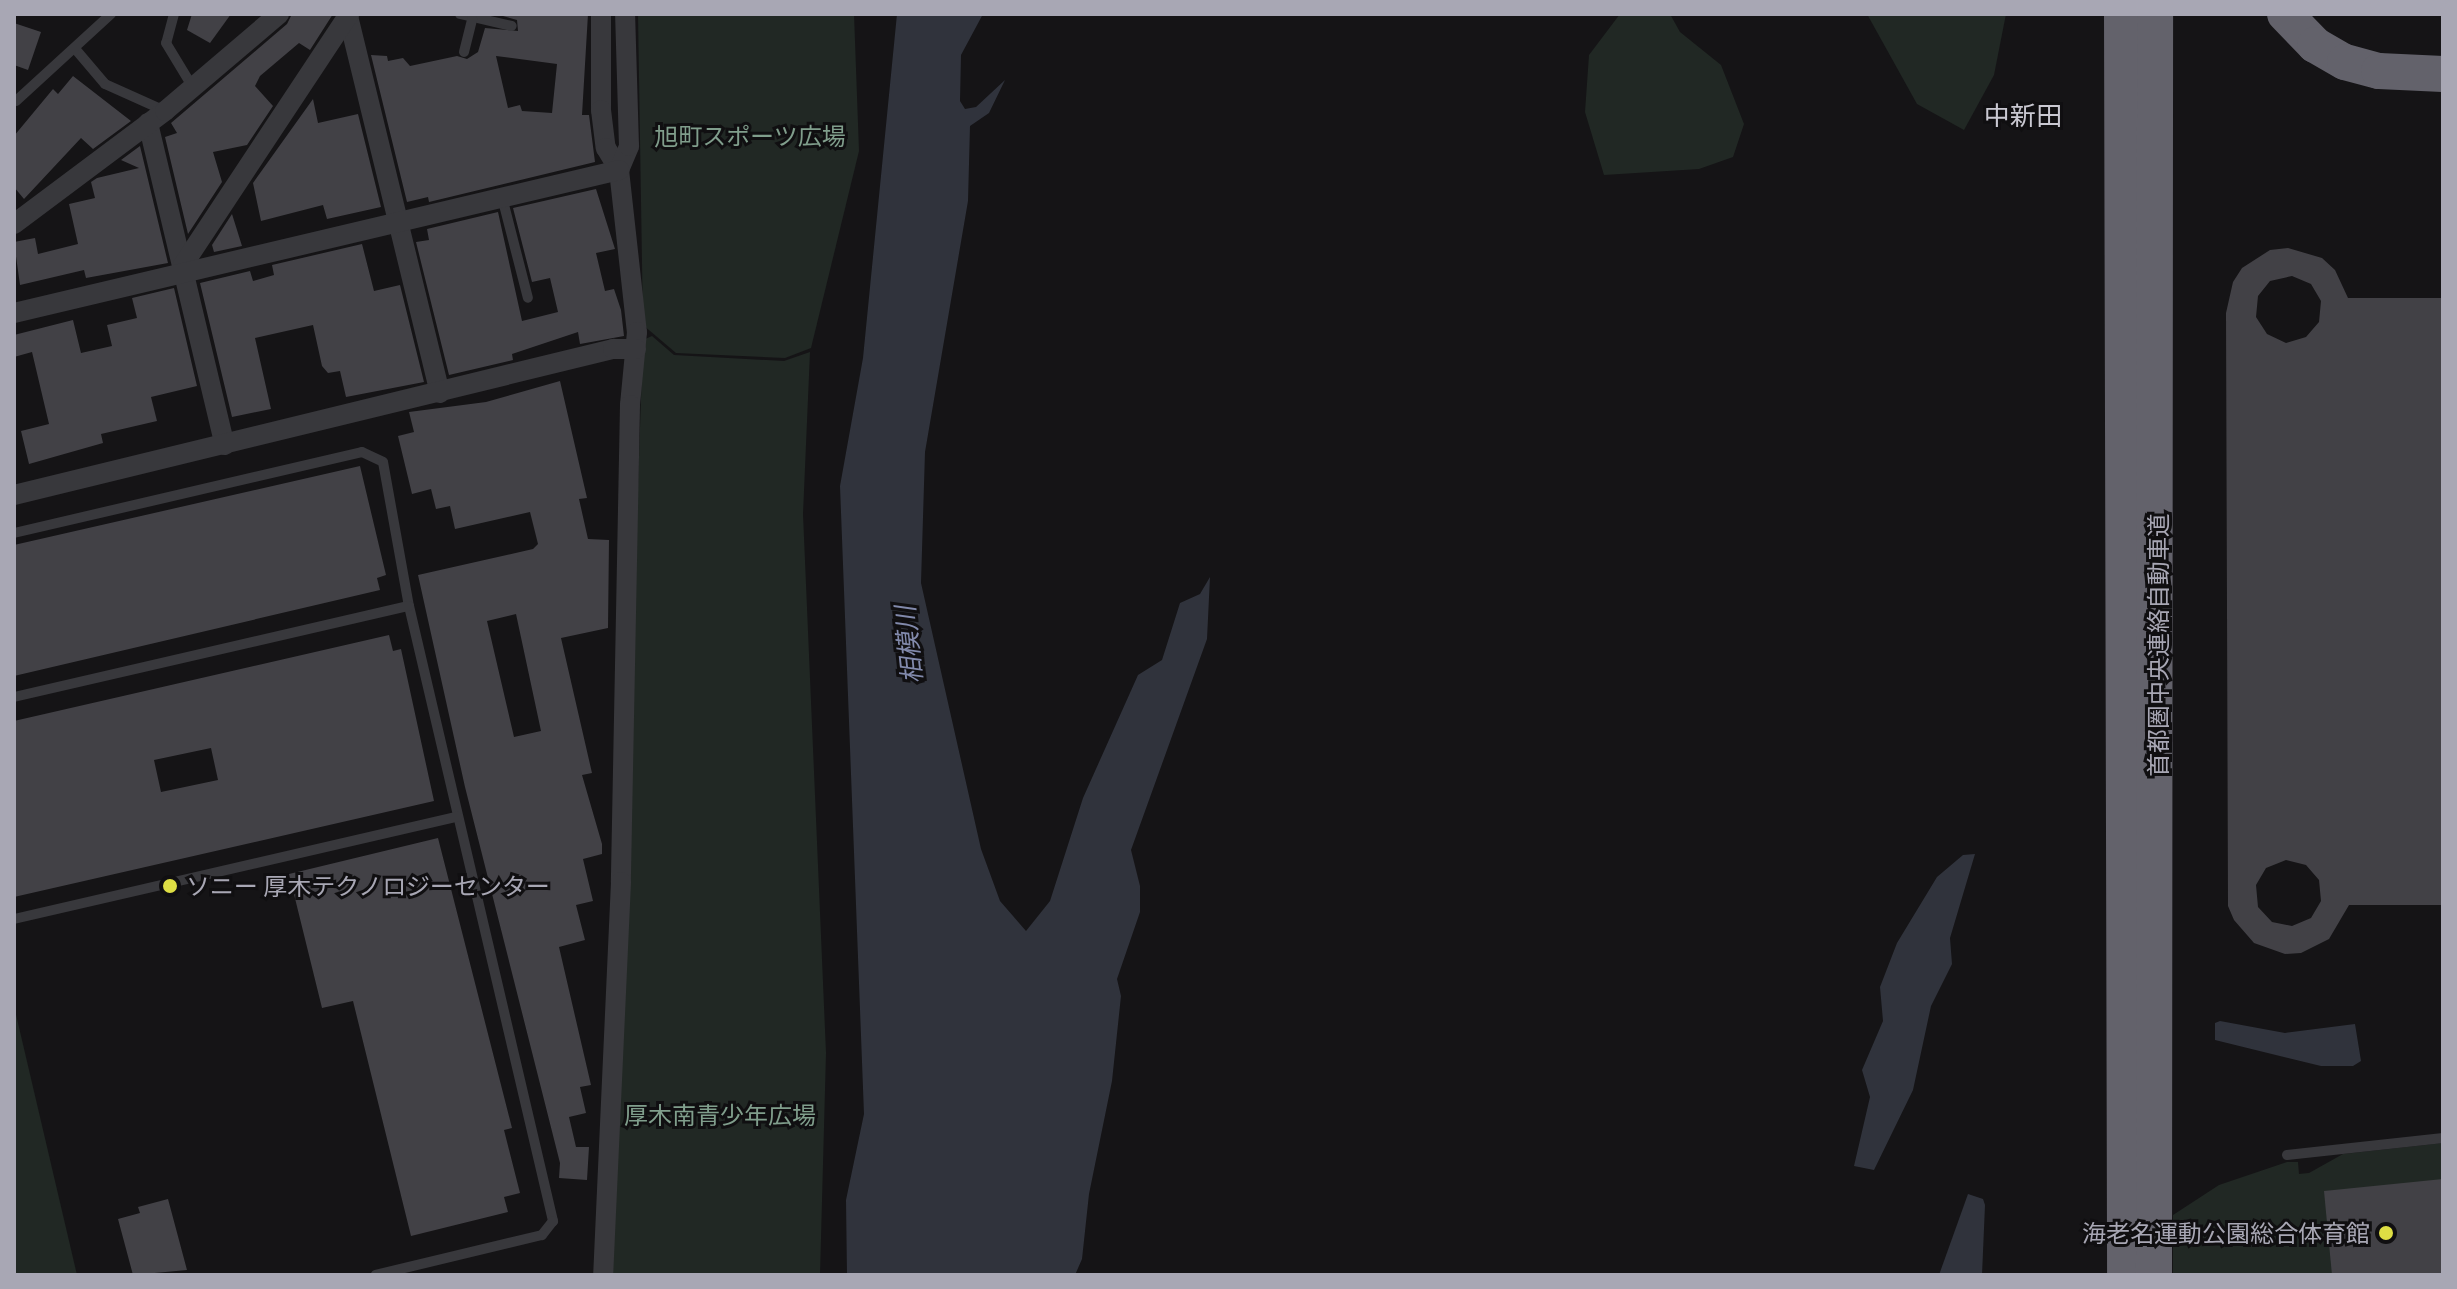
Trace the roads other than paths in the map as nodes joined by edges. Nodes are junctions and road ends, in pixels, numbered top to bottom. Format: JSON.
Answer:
{"nodes":[{"id":1,"x":111,"y":14,"type":"edge"},
{"id":2,"x":174,"y":14,"type":"edge"},
{"id":3,"x":279,"y":14,"type":"edge"},
{"id":4,"x":460,"y":14,"type":"edge"},
{"id":5,"x":601,"y":14,"type":"edge"},
{"id":6,"x":625,"y":14,"type":"edge"},
{"id":7,"x":2122,"y":14,"type":"edge"},
{"id":8,"x":2155,"y":14,"type":"edge"},
{"id":9,"x":2285,"y":14,"type":"edge"},
{"id":10,"x":2313,"y":14,"type":"edge"},
{"id":11,"x":348,"y":15,"type":"edge"},
{"id":12,"x":472,"y":19,"type":"junction"},
{"id":13,"x":512,"y":26,"type":"dead end"},
{"id":14,"x":77,"y":51,"type":"junction"},
{"id":15,"x":464,"y":52,"type":"dead end"},
{"id":16,"x":2443,"y":55,"type":"edge"},
{"id":17,"x":2443,"y":74,"type":"edge"},
{"id":18,"x":192,"y":86,"type":"junction"},
{"id":19,"x":16,"y":101,"type":"dead end"},
{"id":20,"x":157,"y":117,"type":"junction"},
{"id":21,"x":619,"y":170,"type":"junction"},
{"id":22,"x":502,"y":197,"type":"junction"},
{"id":23,"x":402,"y":221,"type":"junction"},
{"id":24,"x":14,"y":224,"type":"edge"},
{"id":25,"x":184,"y":269,"type":"junction"},
{"id":26,"x":528,"y":298,"type":"dead end"},
{"id":27,"x":14,"y":313,"type":"edge"},
{"id":28,"x":636,"y":349,"type":"junction"},
{"id":29,"x":440,"y":393,"type":"junction"},
{"id":30,"x":225,"y":445,"type":"junction"},
{"id":31,"x":14,"y":495,"type":"edge"},
{"id":32,"x":14,"y":533,"type":"edge"},
{"id":33,"x":409,"y":606,"type":"junction"},
{"id":34,"x":14,"y":697,"type":"edge"},
{"id":35,"x":457,"y":817,"type":"junction"},
{"id":36,"x":14,"y":919,"type":"edge"},
{"id":37,"x":2443,"y":1138,"type":"edge"},
{"id":38,"x":2287,"y":1155,"type":"dead end"},
{"id":39,"x":376,"y":1275,"type":"edge"},
{"id":40,"x":603,"y":1275,"type":"edge"},
{"id":41,"x":2125,"y":1275,"type":"edge"},
{"id":42,"x":2154,"y":1275,"type":"edge"}],
"edges":[{"from":1,"to":14,"type":"lane"},
{"from":2,"to":18,"type":"lane"},
{"from":3,"to":18,"type":"street"},
{"from":4,"to":12,"type":"lane"},
{"from":5,"to":21,"type":"street"},
{"from":6,"to":21,"type":"street"},
{"from":7,"to":41,"type":"highway","name":"首都圏中央連絡自動車道"},
{"from":8,"to":42,"type":"highway","name":"首都圏中央連絡自動車道"},
{"from":9,"to":17,"type":"highway"},
{"from":10,"to":16,"type":"highway"},
{"from":11,"to":23,"type":"street"},
{"from":11,"to":25,"type":"street"},
{"from":12,"to":13,"type":"lane"},
{"from":12,"to":15,"type":"lane"},
{"from":14,"to":19,"type":"lane"},
{"from":14,"to":20,"type":"lane"},
{"from":18,"to":20,"type":"street"},
{"from":20,"to":24,"type":"street"},
{"from":20,"to":25,"type":"street"},
{"from":21,"to":22,"type":"street"},
{"from":21,"to":28,"type":"street"},
{"from":22,"to":23,"type":"street"},
{"from":22,"to":26,"type":"lane"},
{"from":23,"to":25,"type":"street"},
{"from":23,"to":29,"type":"street"},
{"from":25,"to":27,"type":"street"},
{"from":25,"to":30,"type":"street"},
{"from":28,"to":29,"type":"street"},
{"from":28,"to":40,"type":"street"},
{"from":29,"to":30,"type":"street"},
{"from":30,"to":31,"type":"street"},
{"from":32,"to":33,"type":"lane"},
{"from":33,"to":34,"type":"lane"},
{"from":33,"to":35,"type":"lane"},
{"from":35,"to":36,"type":"lane"},
{"from":35,"to":39,"type":"lane"},
{"from":37,"to":38,"type":"lane"}]}
